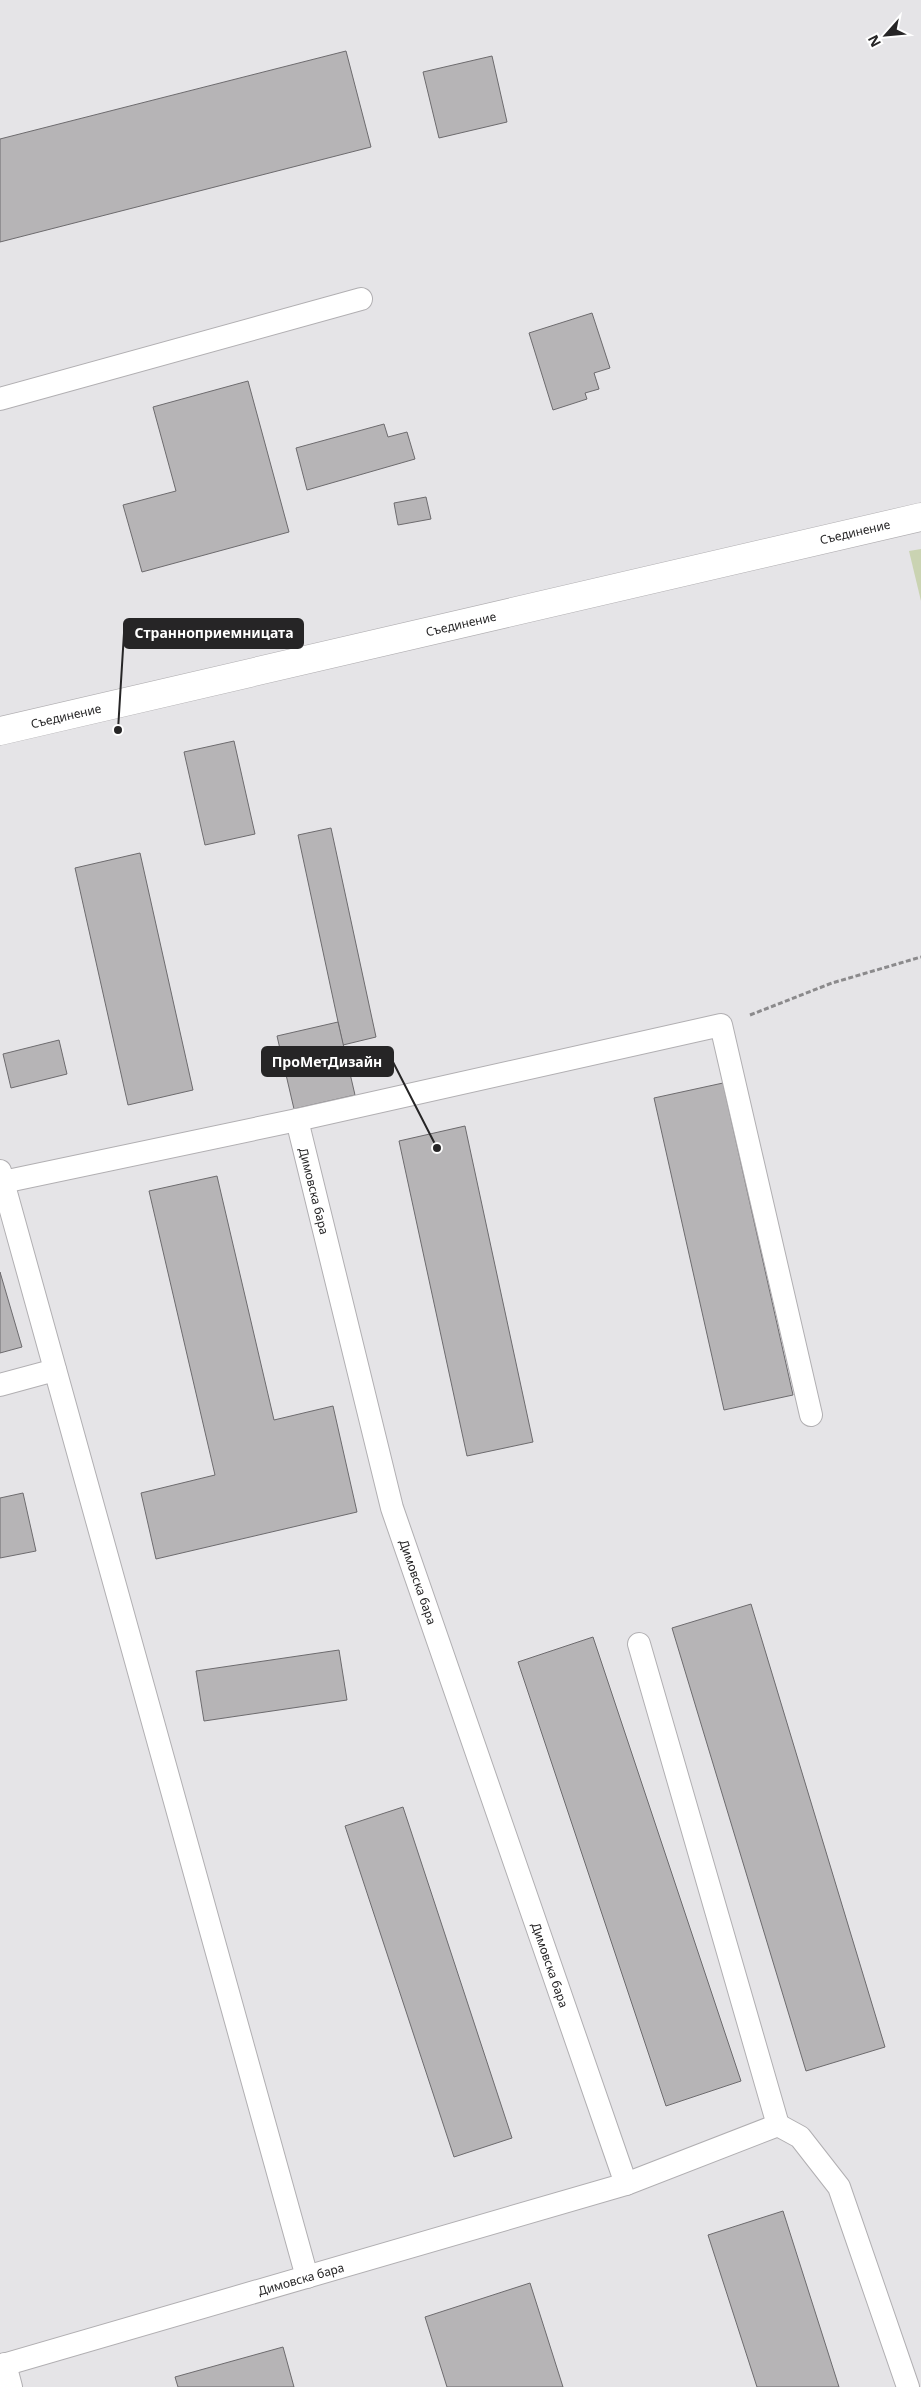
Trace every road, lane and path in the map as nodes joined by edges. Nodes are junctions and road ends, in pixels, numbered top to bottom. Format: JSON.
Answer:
{"nodes":[{"id":1,"x":361,"y":299,"type":"dead end"},
{"id":2,"x":0,"y":399,"type":"edge"},
{"id":3,"x":921,"y":517,"type":"edge"},
{"id":4,"x":0,"y":731,"type":"edge"},
{"id":5,"x":921,"y":957,"type":"edge"},
{"id":6,"x":721,"y":1026,"type":"junction"},
{"id":7,"x":297,"y":1120,"type":"junction"},
{"id":8,"x":2,"y":1176,"type":"edge"},
{"id":9,"x":55,"y":1370,"type":"junction"},
{"id":10,"x":0,"y":1385,"type":"edge"},
{"id":11,"x":811,"y":1415,"type":"dead end"},
{"id":12,"x":639,"y":1644,"type":"dead end"},
{"id":13,"x":778,"y":2126,"type":"junction"},
{"id":14,"x":626,"y":2184,"type":"junction"},
{"id":15,"x":307,"y":2277,"type":"junction"},
{"id":16,"x":3,"y":2365,"type":"edge"},
{"id":17,"x":12,"y":2387,"type":"edge"},
{"id":18,"x":908,"y":2387,"type":"edge"}],
"edges":[{"from":1,"to":2,"type":"lane"},
{"from":3,"to":4,"type":"street","name":"Съединение"},
{"from":5,"to":6,"type":"path"},
{"from":6,"to":7,"type":"lane"},
{"from":6,"to":11,"type":"lane"},
{"from":7,"to":8,"type":"lane"},
{"from":7,"to":14,"type":"lane","name":"Димовска бара"},
{"from":8,"to":9,"type":"lane"},
{"from":9,"to":10,"type":"lane"},
{"from":9,"to":15,"type":"lane"},
{"from":12,"to":13,"type":"lane"},
{"from":13,"to":14,"type":"lane"},
{"from":13,"to":18,"type":"lane"},
{"from":14,"to":15,"type":"lane","name":"Димовска бара"},
{"from":15,"to":16,"type":"lane","name":"Димовска бара"},
{"from":16,"to":17,"type":"lane"}]}
